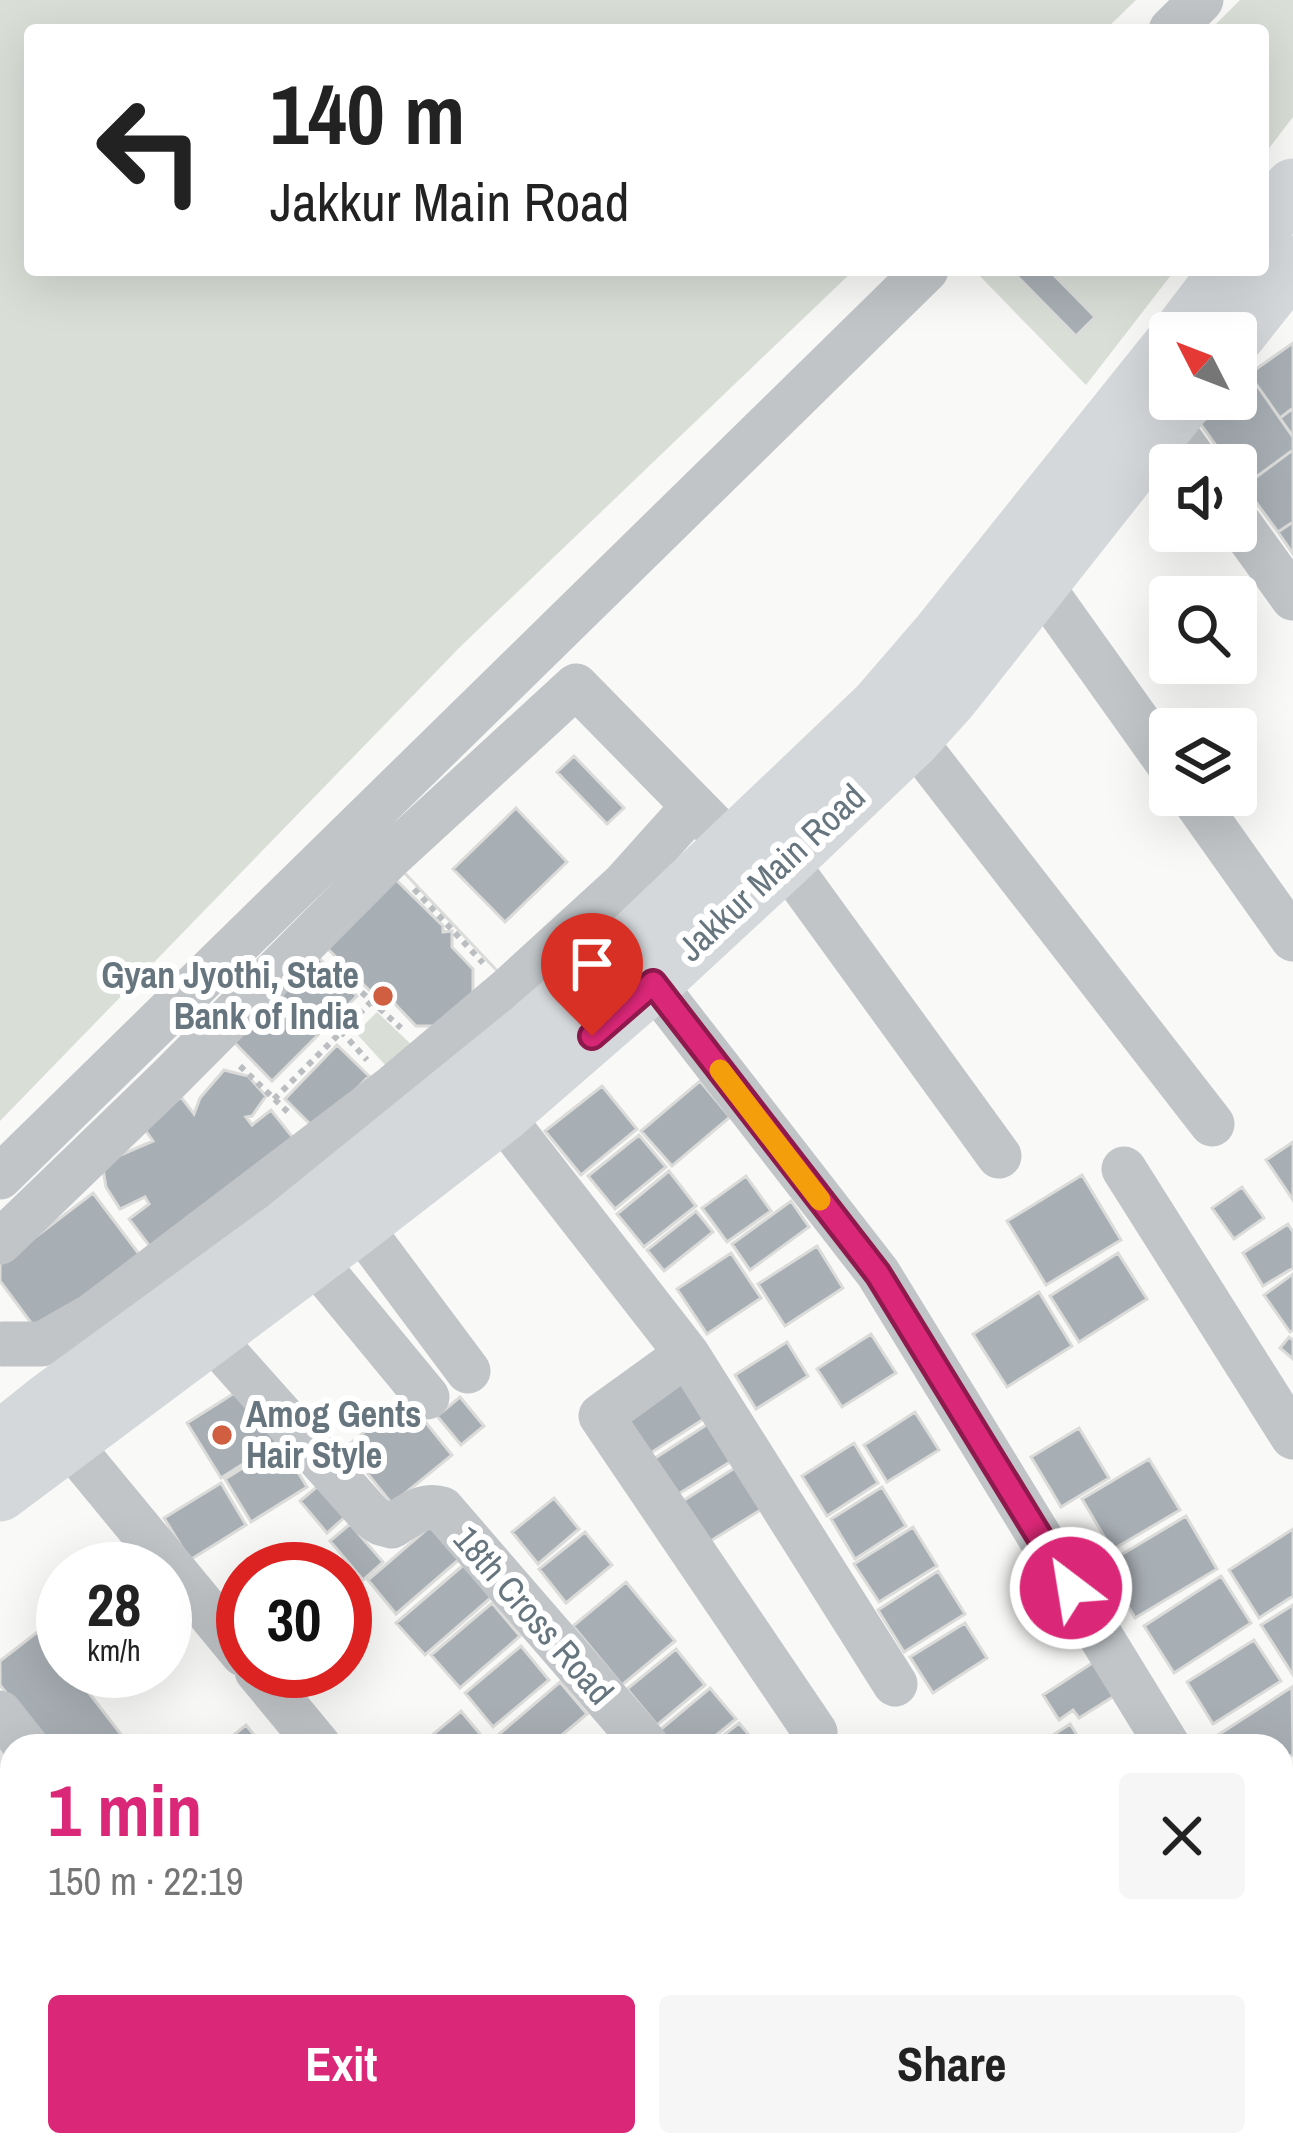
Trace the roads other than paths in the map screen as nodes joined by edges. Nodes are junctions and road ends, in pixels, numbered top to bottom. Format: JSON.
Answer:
{"nodes":[{"id":1,"x":1202,"y":0,"type":"edge"},
{"id":2,"x":1177,"y":24,"type":"edge"},
{"id":3,"x":1293,"y":187,"type":"edge"},
{"id":4,"x":1269,"y":218,"type":"edge"},
{"id":5,"x":920,"y":276,"type":"edge"},
{"id":6,"x":1274,"y":279,"type":"edge"},
{"id":7,"x":1217,"y":312,"type":"edge"},
{"id":8,"x":1252,"y":312,"type":"edge"},
{"id":9,"x":1171,"y":421,"type":"edge"},
{"id":10,"x":1257,"y":548,"type":"edge"},
{"id":11,"x":1041,"y":584,"type":"junction"},
{"id":12,"x":1293,"y":598,"type":"edge"},
{"id":13,"x":1149,"y":736,"type":"edge"},
{"id":14,"x":913,"y":739,"type":"junction"},
{"id":15,"x":1206,"y":816,"type":"edge"},
{"id":16,"x":738,"y":838,"type":"junction"},
{"id":17,"x":1293,"y":939,"type":"edge"},
{"id":18,"x":653,"y":983,"type":"junction"},
{"id":19,"x":501,"y":1115,"type":"junction"},
{"id":20,"x":1212,"y":1124,"type":"dead end"},
{"id":21,"x":999,"y":1156,"type":"dead end"},
{"id":22,"x":1124,"y":1169,"type":"dead end"},
{"id":23,"x":0,"y":1177,"type":"edge"},
{"id":24,"x":358,"y":1225,"type":"junction"},
{"id":25,"x":0,"y":1242,"type":"edge"},
{"id":26,"x":299,"y":1244,"type":"junction"},
{"id":27,"x":211,"y":1337,"type":"junction"},
{"id":28,"x":2,"y":1343,"type":"edge"},
{"id":29,"x":687,"y":1354,"type":"junction"},
{"id":30,"x":468,"y":1371,"type":"dead end"},
{"id":31,"x":427,"y":1397,"type":"dead end"},
{"id":32,"x":59,"y":1421,"type":"junction"},
{"id":33,"x":1293,"y":1436,"type":"edge"},
{"id":34,"x":0,"y":1440,"type":"edge"},
{"id":35,"x":0,"y":1493,"type":"edge"},
{"id":36,"x":216,"y":1620,"type":"edge"},
{"id":37,"x":895,"y":1684,"type":"dead end"},
{"id":38,"x":280,"y":1698,"type":"edge"},
{"id":39,"x":815,"y":1732,"type":"dead end"},
{"id":40,"x":310,"y":1734,"type":"edge"},
{"id":41,"x":637,"y":1734,"type":"edge"},
{"id":42,"x":1161,"y":1734,"type":"edge"}],
"edges":[{"from":1,"to":2,"type":"street"},
{"from":3,"to":4,"type":"main road"},
{"from":5,"to":23,"type":"street"},
{"from":6,"to":7,"type":"main road"},
{"from":6,"to":8,"type":"main road"},
{"from":9,"to":11,"type":"main road","name":"Jakkur Main Road"},
{"from":9,"to":16,"type":"main road","name":"Jakkur Main Road"},
{"from":10,"to":12,"type":"street"},
{"from":11,"to":13,"type":"street"},
{"from":11,"to":14,"type":"main road","name":"Jakkur Main Road"},
{"from":14,"to":16,"type":"main road","name":"Jakkur Main Road"},
{"from":14,"to":20,"type":"street"},
{"from":15,"to":17,"type":"street"},
{"from":16,"to":18,"type":"main road","name":"Jakkur Main Road"},
{"from":16,"to":21,"type":"street"},
{"from":16,"to":25,"type":"street"},
{"from":16,"to":26,"type":"main road","name":"Jakkur Main Road"},
{"from":16,"to":28,"type":"street"},
{"from":18,"to":19,"type":"main road","name":"Jakkur Main Road"},
{"from":18,"to":42,"type":"street"},
{"from":19,"to":24,"type":"main road","name":"Jakkur Main Road"},
{"from":19,"to":29,"type":"street"},
{"from":22,"to":33,"type":"street"},
{"from":24,"to":26,"type":"main road","name":"Jakkur Main Road"},
{"from":24,"to":30,"type":"street"},
{"from":26,"to":27,"type":"main road","name":"Jakkur Main Road"},
{"from":26,"to":31,"type":"street"},
{"from":26,"to":32,"type":"main road","name":"Jakkur Main Road"},
{"from":27,"to":32,"type":"main road","name":"Jakkur Main Road"},
{"from":27,"to":41,"type":"street","name":"18th Cross Road"},
{"from":28,"to":32,"type":"street"},
{"from":29,"to":37,"type":"street"},
{"from":29,"to":39,"type":"street"},
{"from":32,"to":34,"type":"main road","name":"Jakkur Main Road"},
{"from":32,"to":35,"type":"main road","name":"Jakkur Main Road"},
{"from":32,"to":36,"type":"street"},
{"from":38,"to":40,"type":"street"}]}
